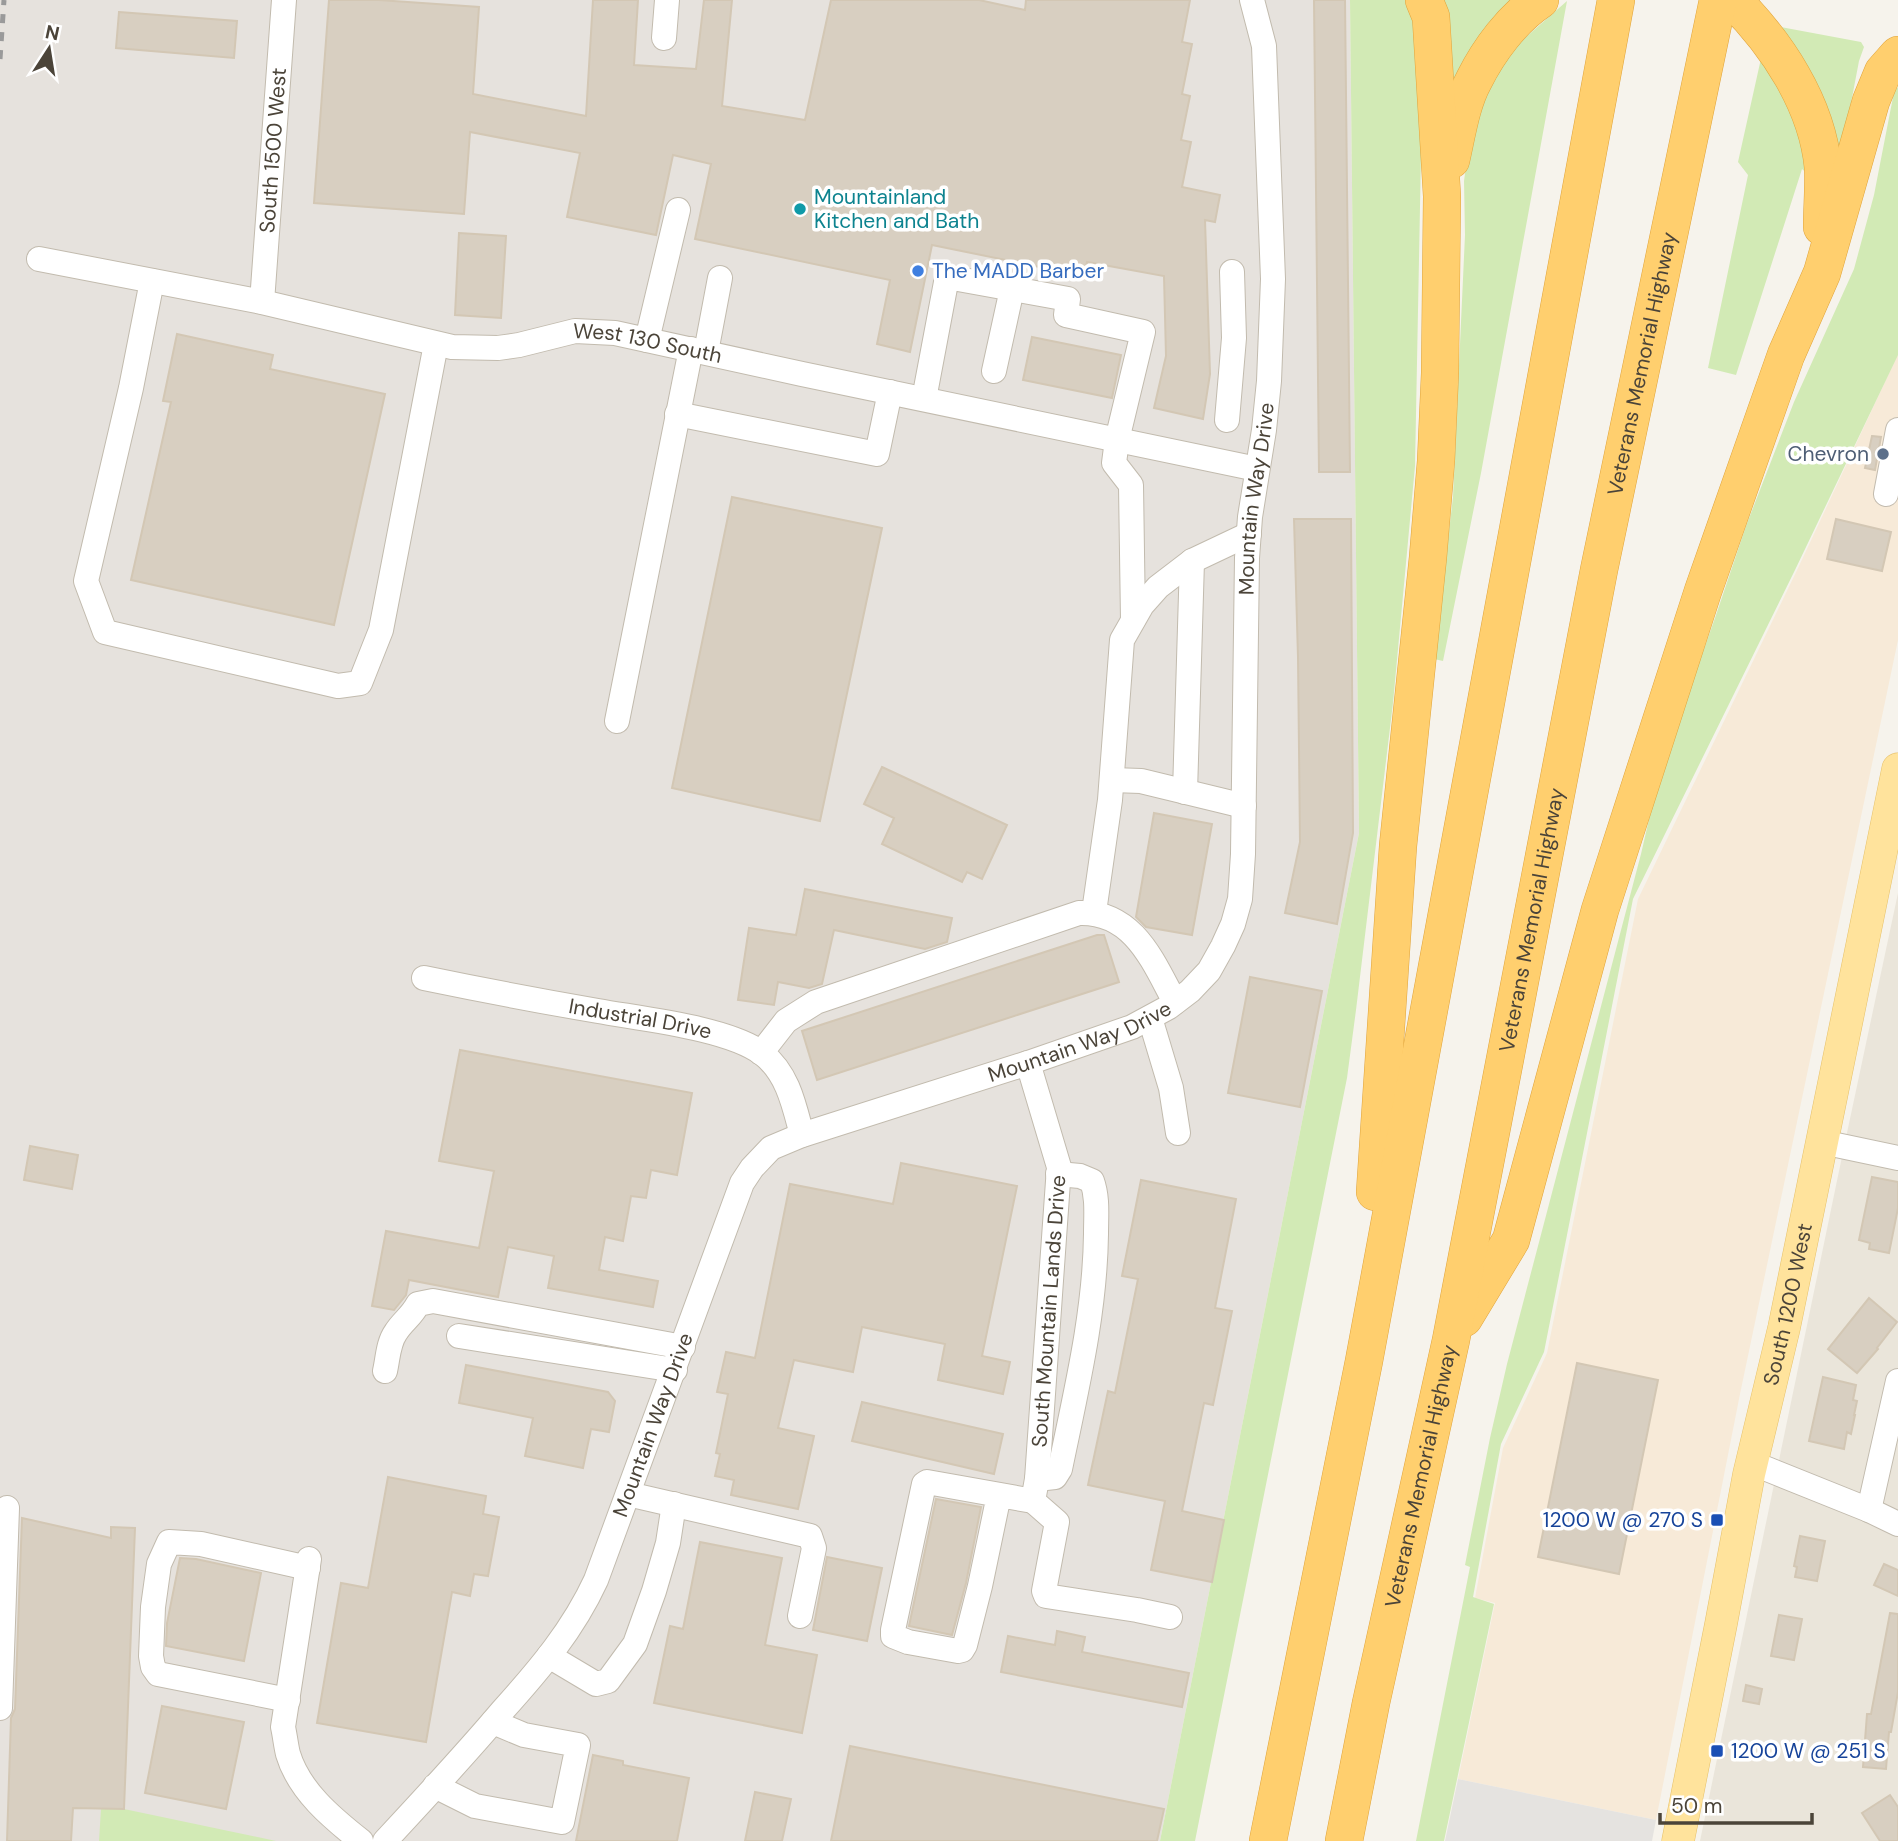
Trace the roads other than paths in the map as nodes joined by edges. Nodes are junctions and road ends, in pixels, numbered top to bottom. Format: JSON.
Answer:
{"nodes":[{"id":1,"x":284,"y":0,"type":"edge"},
{"id":2,"x":667,"y":0,"type":"edge"},
{"id":3,"x":1252,"y":0,"type":"edge"},
{"id":4,"x":1424,"y":0,"type":"edge"},
{"id":5,"x":1540,"y":0,"type":"edge"},
{"id":6,"x":1616,"y":0,"type":"edge"},
{"id":7,"x":1718,"y":0,"type":"edge"},
{"id":8,"x":1733,"y":0,"type":"edge"},
{"id":9,"x":664,"y":38,"type":"dead end"},
{"id":10,"x":1898,"y":55,"type":"edge"},
{"id":11,"x":1442,"y":196,"type":"junction"},
{"id":12,"x":678,"y":210,"type":"dead end"},
{"id":13,"x":39,"y":259,"type":"dead end"},
{"id":14,"x":1232,"y":272,"type":"dead end"},
{"id":15,"x":1822,"y":273,"type":"junction"},
{"id":16,"x":720,"y":278,"type":"dead end"},
{"id":17,"x":152,"y":281,"type":"junction"},
{"id":18,"x":1012,"y":289,"type":"junction"},
{"id":19,"x":262,"y":302,"type":"junction"},
{"id":20,"x":1234,"y":330,"type":"junction"},
{"id":21,"x":1272,"y":333,"type":"junction"},
{"id":22,"x":648,"y":340,"type":"junction"},
{"id":23,"x":436,"y":344,"type":"junction"},
{"id":24,"x":698,"y":351,"type":"junction"},
{"id":25,"x":994,"y":371,"type":"dead end"},
{"id":26,"x":890,"y":392,"type":"junction"},
{"id":27,"x":924,"y":400,"type":"junction"},
{"id":28,"x":677,"y":414,"type":"junction"},
{"id":29,"x":1227,"y":420,"type":"dead end"},
{"id":30,"x":1898,"y":430,"type":"edge"},
{"id":31,"x":1117,"y":440,"type":"junction"},
{"id":32,"x":1257,"y":469,"type":"junction"},
{"id":33,"x":1886,"y":494,"type":"dead end"},
{"id":34,"x":1249,"y":534,"type":"junction"},
{"id":35,"x":1192,"y":561,"type":"junction"},
{"id":36,"x":1133,"y":620,"type":"junction"},
{"id":37,"x":617,"y":721,"type":"dead end"},
{"id":38,"x":1898,"y":769,"type":"edge"},
{"id":39,"x":1112,"y":780,"type":"junction"},
{"id":40,"x":1185,"y":792,"type":"junction"},
{"id":41,"x":1244,"y":806,"type":"junction"},
{"id":42,"x":1094,"y":912,"type":"junction"},
{"id":43,"x":424,"y":978,"type":"dead end"},
{"id":44,"x":1175,"y":1002,"type":"junction"},
{"id":45,"x":1150,"y":1018,"type":"junction"},
{"id":46,"x":761,"y":1053,"type":"junction"},
{"id":47,"x":1028,"y":1063,"type":"junction"},
{"id":48,"x":1178,"y":1133,"type":"dead end"},
{"id":49,"x":802,"y":1135,"type":"junction"},
{"id":50,"x":1822,"y":1142,"type":"junction"},
{"id":51,"x":1898,"y":1158,"type":"edge"},
{"id":52,"x":1058,"y":1174,"type":"junction"},
{"id":53,"x":459,"y":1336,"type":"dead end"},
{"id":54,"x":1047,"y":1338,"type":"junction"},
{"id":55,"x":1451,"y":1340,"type":"junction"},
{"id":56,"x":1086,"y":1341,"type":"junction"},
{"id":57,"x":679,"y":1358,"type":"junction"},
{"id":58,"x":1364,"y":1360,"type":"junction"},
{"id":59,"x":385,"y":1371,"type":"dead end"},
{"id":60,"x":1898,"y":1381,"type":"edge"},
{"id":61,"x":1752,"y":1463,"type":"junction"},
{"id":62,"x":1035,"y":1490,"type":"junction"},
{"id":63,"x":628,"y":1494,"type":"junction"},
{"id":64,"x":999,"y":1495,"type":"junction"},
{"id":65,"x":674,"y":1504,"type":"junction"},
{"id":66,"x":7,"y":1508,"type":"dead end"},
{"id":67,"x":1869,"y":1510,"type":"junction"},
{"id":68,"x":1898,"y":1524,"type":"edge"},
{"id":69,"x":800,"y":1616,"type":"dead end"},
{"id":70,"x":1170,"y":1618,"type":"dead end"},
{"id":71,"x":549,"y":1656,"type":"junction"},
{"id":72,"x":288,"y":1700,"type":"junction"},
{"id":73,"x":0,"y":1708,"type":"edge"},
{"id":74,"x":493,"y":1722,"type":"junction"},
{"id":75,"x":435,"y":1786,"type":"junction"},
{"id":76,"x":396,"y":1838,"type":"edge"},
{"id":77,"x":362,"y":1841,"type":"edge"},
{"id":78,"x":1268,"y":1841,"type":"edge"},
{"id":79,"x":1344,"y":1841,"type":"edge"},
{"id":80,"x":1678,"y":1841,"type":"edge"}],
"edges":[{"from":1,"to":19,"type":"street","name":"South 1500 West"},
{"from":2,"to":9,"type":"street"},
{"from":3,"to":21,"type":"street","name":"Mountain Way Drive"},
{"from":4,"to":11,"type":"highway"},
{"from":5,"to":11,"type":"highway"},
{"from":6,"to":58,"type":"highway"},
{"from":7,"to":55,"type":"highway","name":"Veterans Memorial Highway"},
{"from":8,"to":15,"type":"highway"},
{"from":10,"to":15,"type":"highway"},
{"from":11,"to":58,"type":"highway"},
{"from":12,"to":22,"type":"street"},
{"from":13,"to":17,"type":"street","name":"West 130 South"},
{"from":14,"to":20,"type":"street"},
{"from":15,"to":55,"type":"highway"},
{"from":16,"to":24,"type":"street"},
{"from":17,"to":19,"type":"street","name":"West 130 South"},
{"from":17,"to":23,"type":"street"},
{"from":18,"to":25,"type":"street"},
{"from":18,"to":27,"type":"street"},
{"from":18,"to":31,"type":"street"},
{"from":19,"to":23,"type":"street","name":"West 130 South"},
{"from":20,"to":21,"type":"street"},
{"from":20,"to":29,"type":"street"},
{"from":21,"to":32,"type":"street","name":"Mountain Way Drive"},
{"from":22,"to":23,"type":"street","name":"West 130 South"},
{"from":22,"to":24,"type":"street","name":"West 130 South"},
{"from":24,"to":26,"type":"street","name":"West 130 South"},
{"from":24,"to":28,"type":"street"},
{"from":26,"to":27,"type":"street","name":"West 130 South"},
{"from":26,"to":28,"type":"street"},
{"from":27,"to":31,"type":"street","name":"West 130 South"},
{"from":28,"to":37,"type":"street"},
{"from":30,"to":33,"type":"street"},
{"from":31,"to":32,"type":"street","name":"West 130 South"},
{"from":31,"to":36,"type":"street"},
{"from":32,"to":34,"type":"street","name":"Mountain Way Drive"},
{"from":34,"to":35,"type":"street"},
{"from":34,"to":41,"type":"street","name":"Mountain Way Drive"},
{"from":35,"to":36,"type":"street"},
{"from":35,"to":40,"type":"street"},
{"from":36,"to":39,"type":"street"},
{"from":38,"to":50,"type":"main road","name":"South 1200 West"},
{"from":39,"to":40,"type":"street"},
{"from":39,"to":42,"type":"street"},
{"from":40,"to":41,"type":"street"},
{"from":41,"to":44,"type":"street","name":"Mountain Way Drive"},
{"from":42,"to":44,"type":"street"},
{"from":42,"to":46,"type":"street"},
{"from":43,"to":46,"type":"street","name":"Industrial Drive"},
{"from":44,"to":45,"type":"street","name":"Mountain Way Drive"},
{"from":45,"to":47,"type":"street","name":"Mountain Way Drive"},
{"from":45,"to":48,"type":"street"},
{"from":46,"to":49,"type":"street","name":"Industrial Drive"},
{"from":47,"to":49,"type":"street","name":"Mountain Way Drive"},
{"from":47,"to":52,"type":"street","name":"South Mountain Lands Drive"},
{"from":49,"to":57,"type":"street","name":"Mountain Way Drive"},
{"from":50,"to":51,"type":"street"},
{"from":50,"to":61,"type":"main road","name":"South 1200 West"},
{"from":52,"to":54,"type":"street","name":"South Mountain Lands Drive"},
{"from":52,"to":56,"type":"street"},
{"from":53,"to":57,"type":"street"},
{"from":54,"to":56,"type":"street"},
{"from":54,"to":62,"type":"street","name":"South Mountain Lands Drive"},
{"from":55,"to":79,"type":"highway","name":"Veterans Memorial Highway"},
{"from":56,"to":62,"type":"street"},
{"from":57,"to":59,"type":"street"},
{"from":57,"to":63,"type":"street","name":"Mountain Way Drive"},
{"from":58,"to":78,"type":"highway"},
{"from":60,"to":67,"type":"street"},
{"from":61,"to":67,"type":"street"},
{"from":61,"to":80,"type":"main road","name":"South 1200 West"},
{"from":62,"to":64,"type":"street"},
{"from":62,"to":70,"type":"street"},
{"from":63,"to":65,"type":"street"},
{"from":63,"to":71,"type":"street","name":"Mountain Way Drive"},
{"from":64,"to":64,"type":"street"},
{"from":65,"to":69,"type":"street"},
{"from":65,"to":71,"type":"street"},
{"from":66,"to":73,"type":"street"},
{"from":67,"to":68,"type":"street"},
{"from":71,"to":74,"type":"street","name":"Mountain Way Drive"},
{"from":72,"to":72,"type":"street"},
{"from":72,"to":77,"type":"street"},
{"from":74,"to":75,"type":"street","name":"Mountain Way Drive"},
{"from":74,"to":75,"type":"street"},
{"from":75,"to":76,"type":"street","name":"Mountain Way Drive"}]}
